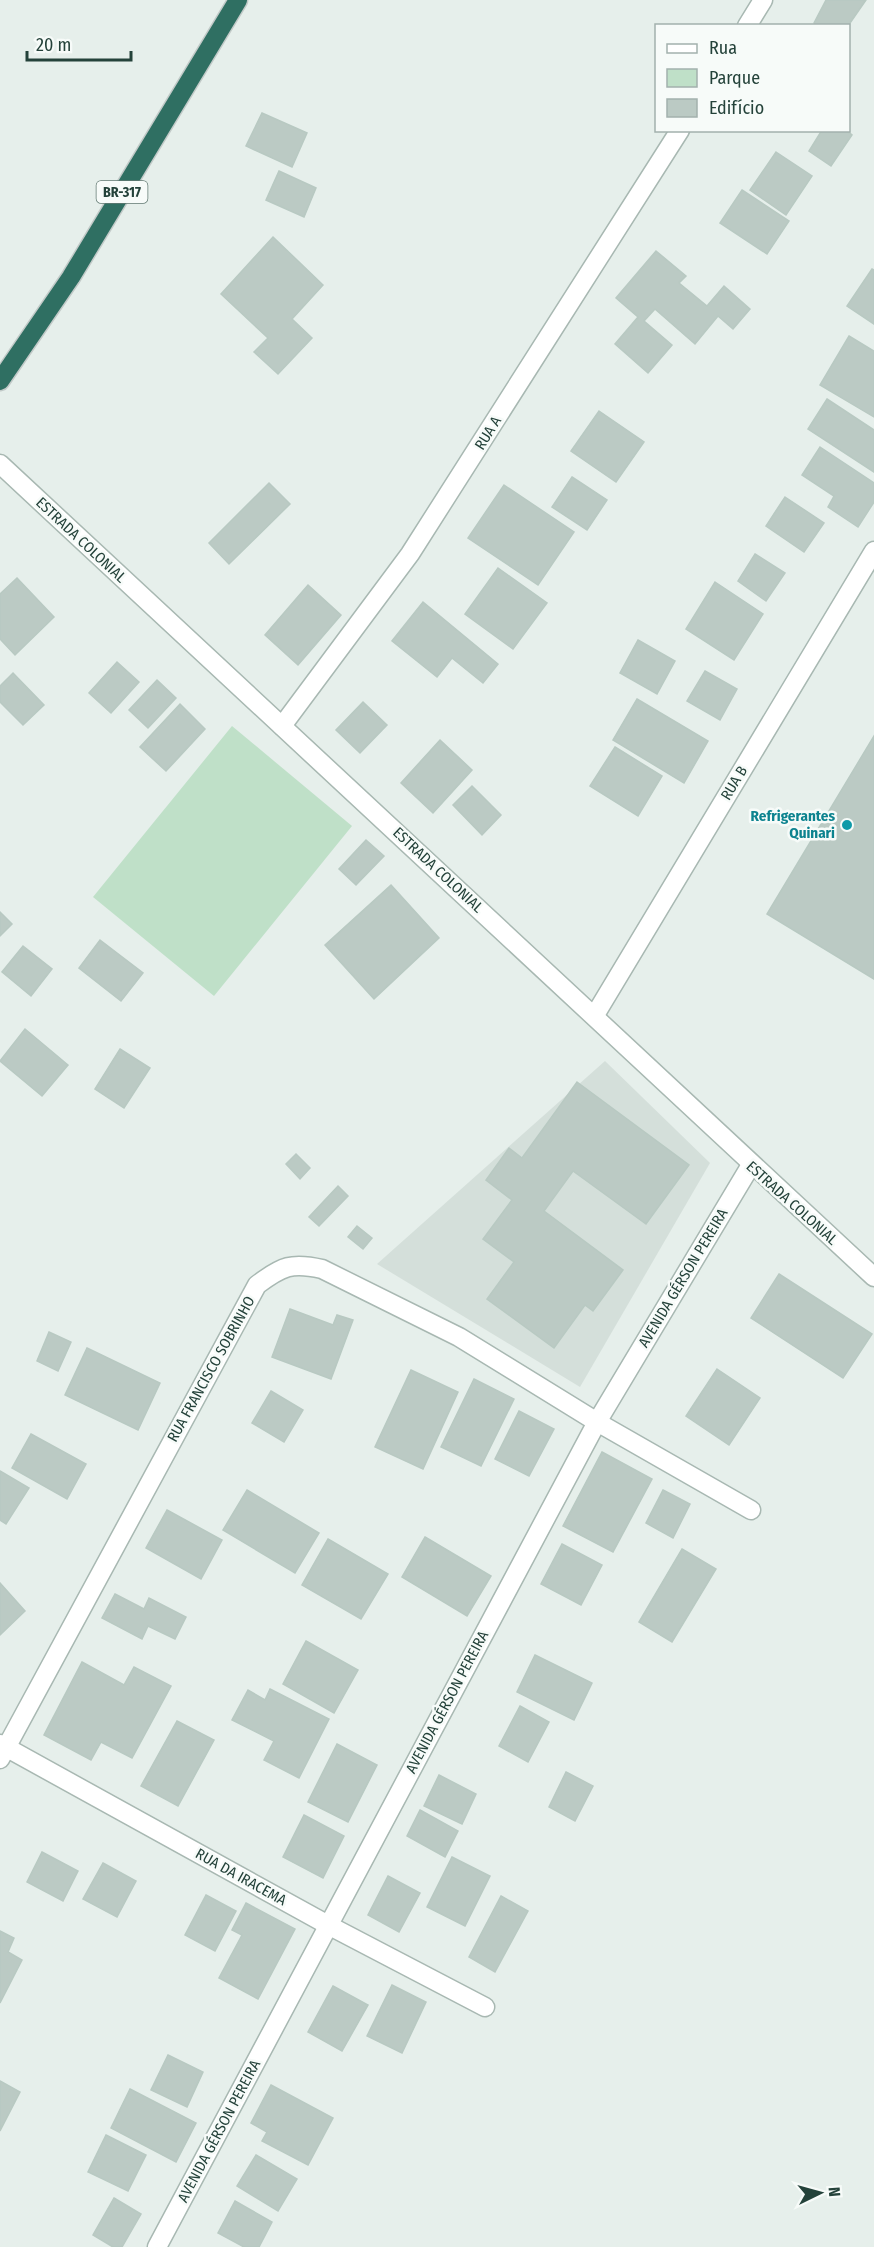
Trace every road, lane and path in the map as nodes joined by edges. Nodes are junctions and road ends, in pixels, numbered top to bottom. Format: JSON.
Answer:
{"nodes":[{"id":1,"x":238,"y":0,"type":"edge"},
{"id":2,"x":763,"y":0,"type":"edge"},
{"id":3,"x":748,"y":24,"type":"edge"},
{"id":4,"x":679,"y":132,"type":"edge"},
{"id":5,"x":0,"y":381,"type":"edge"},
{"id":6,"x":0,"y":464,"type":"edge"},
{"id":7,"x":874,"y":551,"type":"edge"},
{"id":8,"x":282,"y":726,"type":"junction"},
{"id":9,"x":595,"y":1015,"type":"junction"},
{"id":10,"x":751,"y":1165,"type":"junction"},
{"id":11,"x":871,"y":1267,"type":"edge"},
{"id":12,"x":597,"y":1422,"type":"junction"},
{"id":13,"x":751,"y":1510,"type":"dead end"},
{"id":14,"x":2,"y":1750,"type":"edge"},
{"id":15,"x":328,"y":1925,"type":"junction"},
{"id":16,"x":485,"y":2007,"type":"dead end"},
{"id":17,"x":157,"y":2247,"type":"edge"}],
"edges":[{"from":1,"to":5,"type":"highway","number":"BR-317"},
{"from":2,"to":3,"type":"street"},
{"from":4,"to":8,"type":"street","name":"RUA A"},
{"from":6,"to":8,"type":"street","name":"ESTRADA COLONIAL"},
{"from":7,"to":9,"type":"street","name":"RUA B"},
{"from":8,"to":9,"type":"street","name":"ESTRADA COLONIAL"},
{"from":9,"to":10,"type":"street","name":"ESTRADA COLONIAL"},
{"from":10,"to":11,"type":"street","name":"ESTRADA COLONIAL"},
{"from":10,"to":12,"type":"street","name":"AVENIDA GÉRSON PEREIRA"},
{"from":12,"to":13,"type":"street","name":"RUA FRANCISCO SOBRINHO"},
{"from":12,"to":14,"type":"street","name":"RUA FRANCISCO SOBRINHO"},
{"from":12,"to":15,"type":"street","name":"AVENIDA GÉRSON PEREIRA"},
{"from":14,"to":15,"type":"street","name":"RUA DA IRACEMA"},
{"from":15,"to":16,"type":"street","name":"RUA DA IRACEMA"},
{"from":15,"to":17,"type":"street","name":"AVENIDA GÉRSON PEREIRA"}]}
